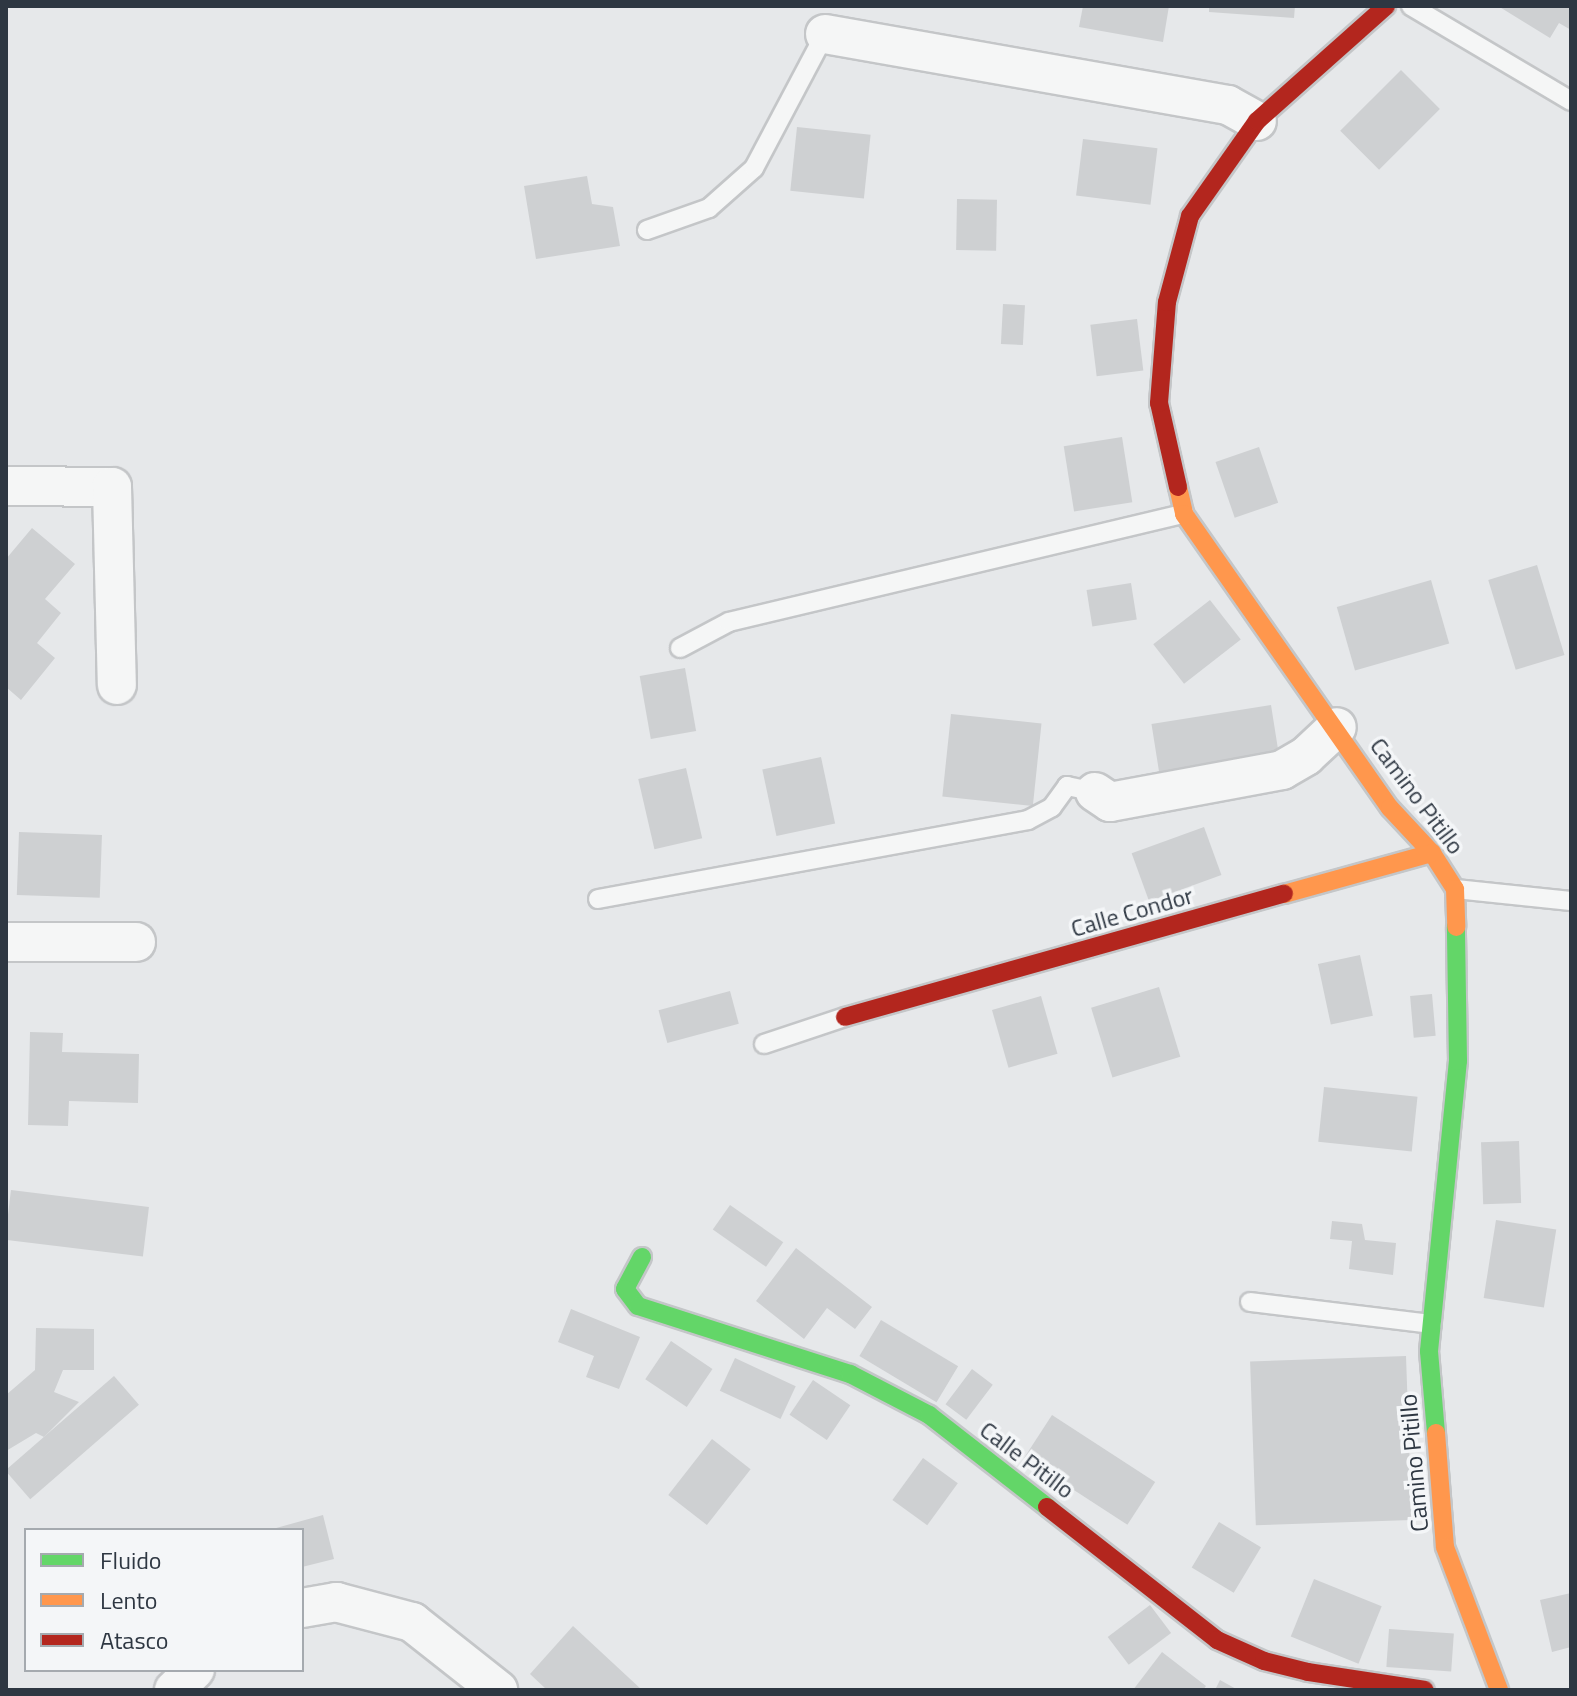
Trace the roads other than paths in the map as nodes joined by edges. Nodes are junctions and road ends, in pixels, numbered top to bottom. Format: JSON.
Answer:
{"nodes":[{"id":1,"x":1386,"y":6,"type":"edge"},
{"id":2,"x":1411,"y":6,"type":"edge"},
{"id":3,"x":825,"y":34,"type":"joint"},
{"id":4,"x":1571,"y":101,"type":"edge"},
{"id":5,"x":1257,"y":121,"type":"junction"},
{"id":6,"x":647,"y":230,"type":"dead end"},
{"id":7,"x":6,"y":486,"type":"edge"},
{"id":8,"x":1184,"y":514,"type":"junction"},
{"id":9,"x":680,"y":648,"type":"dead end"},
{"id":10,"x":117,"y":685,"type":"dead end"},
{"id":11,"x":1337,"y":727,"type":"junction"},
{"id":12,"x":1095,"y":792,"type":"joint"},
{"id":13,"x":1432,"y":853,"type":"junction"},
{"id":14,"x":1455,"y":889,"type":"junction"},
{"id":15,"x":598,"y":899,"type":"dead end"},
{"id":16,"x":1571,"y":901,"type":"edge"},
{"id":17,"x":6,"y":942,"type":"edge"},
{"id":18,"x":136,"y":942,"type":"dead end"},
{"id":19,"x":845,"y":1017,"type":"joint"},
{"id":20,"x":764,"y":1044,"type":"dead end"},
{"id":21,"x":642,"y":1257,"type":"dead end"},
{"id":22,"x":1250,"y":1302,"type":"dead end"},
{"id":23,"x":1432,"y":1324,"type":"junction"},
{"id":24,"x":304,"y":1608,"type":"edge"},
{"id":25,"x":193,"y":1672,"type":"edge"},
{"id":26,"x":174,"y":1690,"type":"edge"},
{"id":27,"x":498,"y":1690,"type":"edge"},
{"id":28,"x":1425,"y":1690,"type":"edge"},
{"id":29,"x":1499,"y":1690,"type":"edge"}],
"edges":[{"from":1,"to":5,"type":"street","name":"Camino Pitillo"},
{"from":2,"to":4,"type":"lane"},
{"from":3,"to":5,"type":"street"},
{"from":3,"to":6,"type":"lane"},
{"from":5,"to":8,"type":"street","name":"Camino Pitillo"},
{"from":7,"to":10,"type":"street"},
{"from":8,"to":9,"type":"lane"},
{"from":8,"to":11,"type":"street","name":"Camino Pitillo"},
{"from":11,"to":12,"type":"street"},
{"from":11,"to":13,"type":"street","name":"Camino Pitillo"},
{"from":12,"to":15,"type":"lane"},
{"from":13,"to":14,"type":"street","name":"Camino Pitillo"},
{"from":13,"to":19,"type":"street","name":"Calle Condor"},
{"from":14,"to":16,"type":"lane"},
{"from":14,"to":23,"type":"street","name":"Camino Pitillo"},
{"from":17,"to":18,"type":"street"},
{"from":19,"to":20,"type":"lane"},
{"from":21,"to":28,"type":"street","name":"Calle Pitillo"},
{"from":22,"to":23,"type":"lane"},
{"from":23,"to":29,"type":"street","name":"Camino Pitillo"},
{"from":24,"to":27,"type":"street"},
{"from":25,"to":26,"type":"street"}]}
